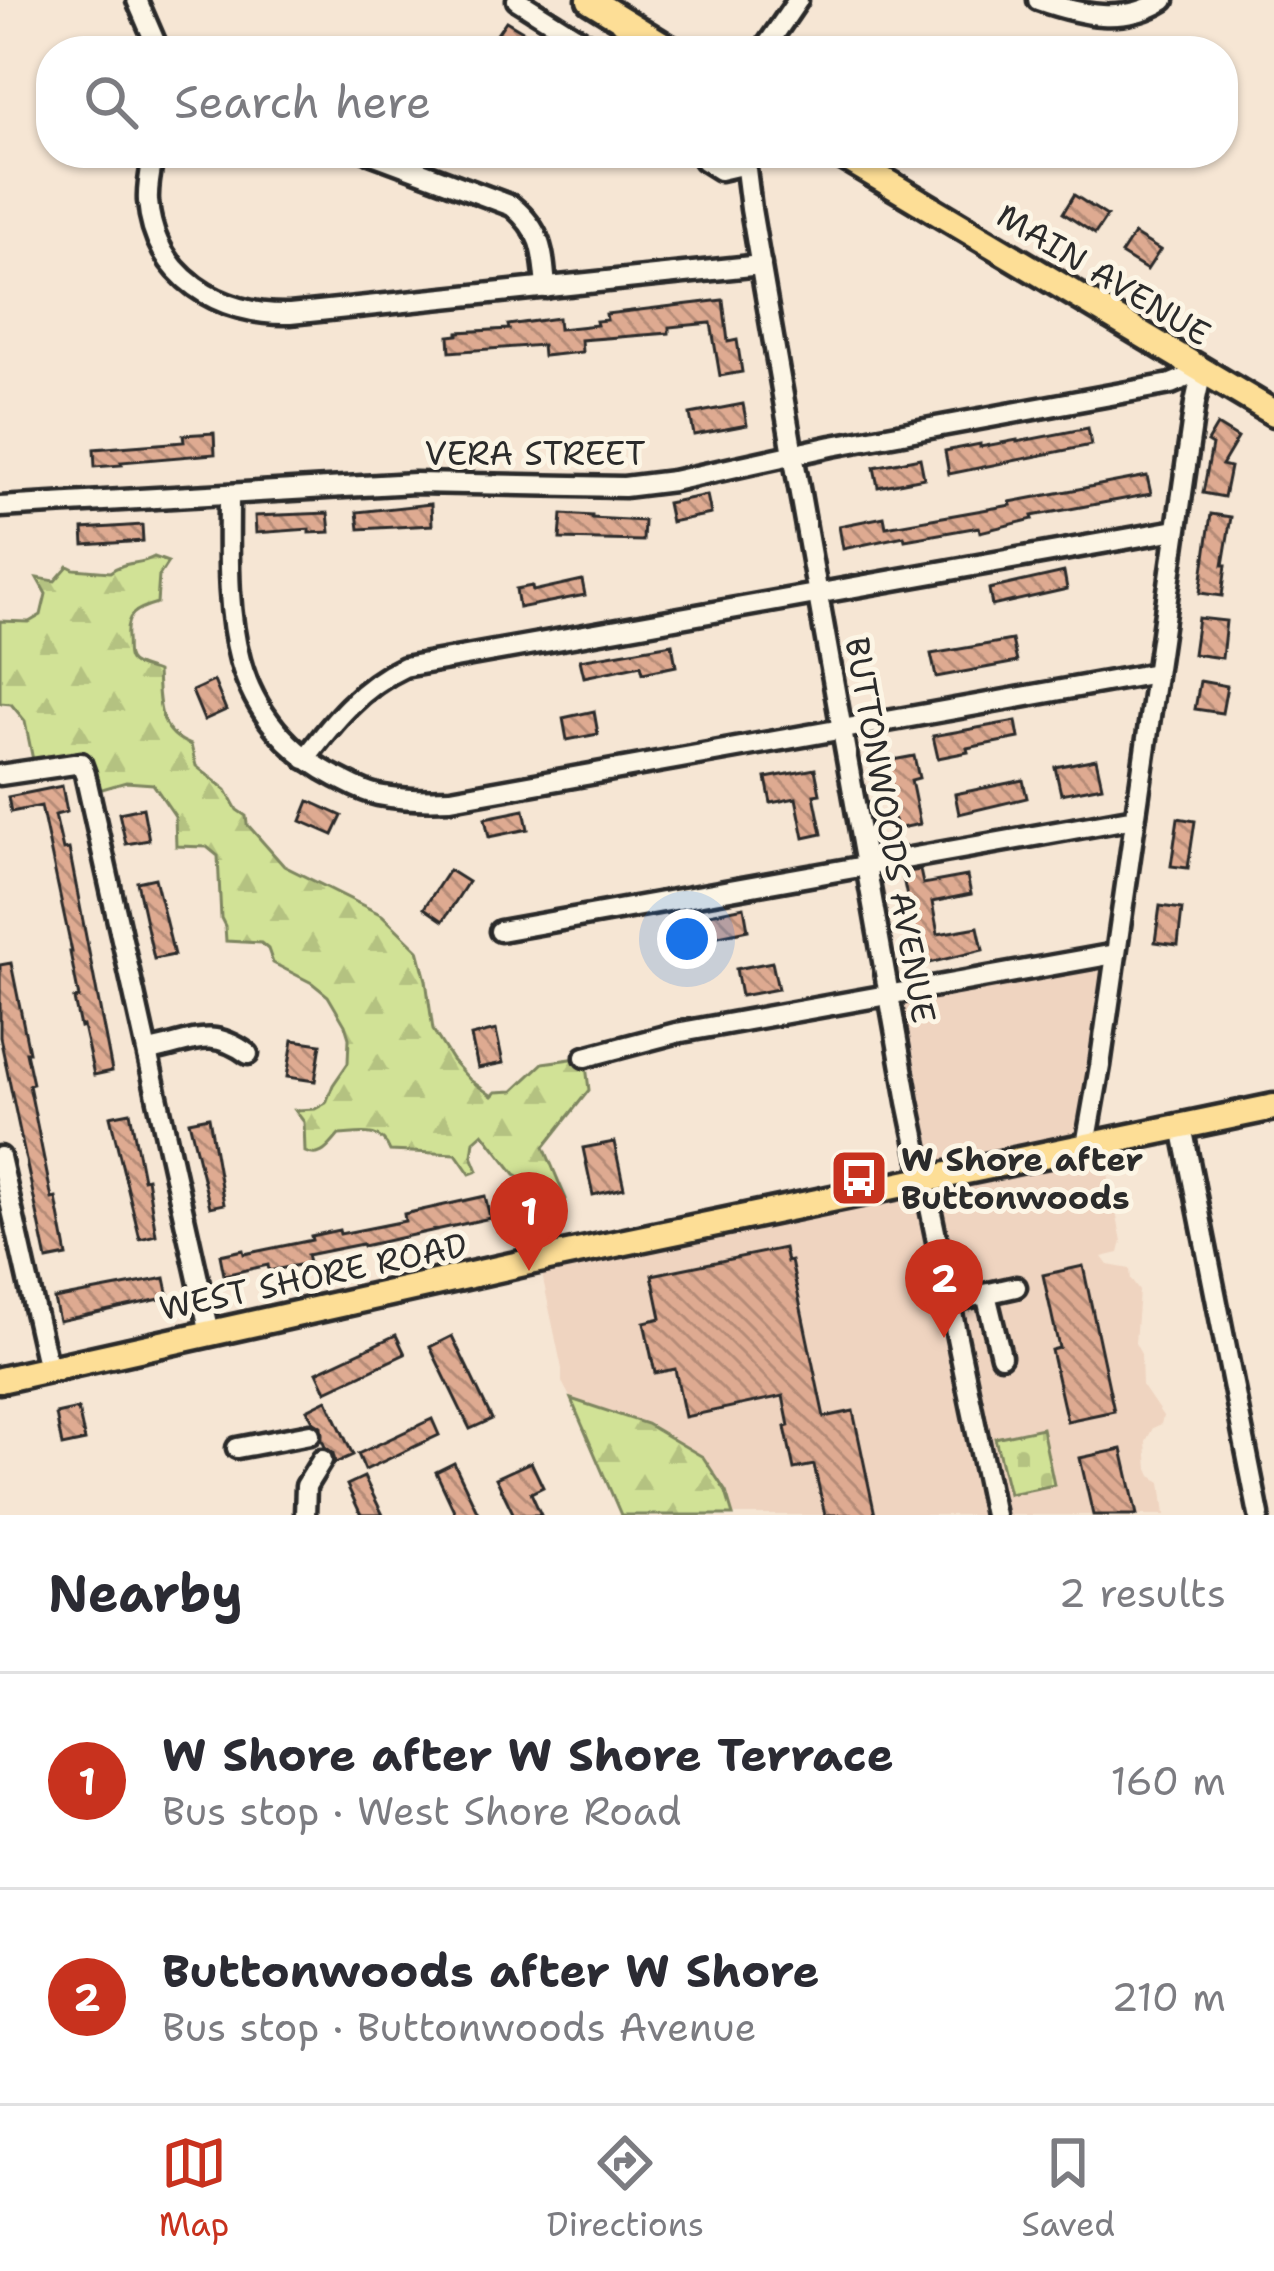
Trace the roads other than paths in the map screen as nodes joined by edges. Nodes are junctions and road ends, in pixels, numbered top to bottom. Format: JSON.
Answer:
{"nodes":[{"id":1,"x":137,"y":0,"type":"edge"},
{"id":2,"x":517,"y":0,"type":"edge"},
{"id":3,"x":590,"y":0,"type":"edge"},
{"id":4,"x":797,"y":0,"type":"edge"},
{"id":5,"x":1039,"y":0,"type":"edge"},
{"id":6,"x":1164,"y":0,"type":"edge"},
{"id":7,"x":634,"y":27,"type":"junction"},
{"id":8,"x":153,"y":36,"type":"edge"},
{"id":9,"x":574,"y":36,"type":"edge"},
{"id":10,"x":629,"y":36,"type":"edge"},
{"id":11,"x":649,"y":36,"type":"edge"},
{"id":12,"x":773,"y":36,"type":"edge"},
{"id":13,"x":152,"y":168,"type":"edge"},
{"id":14,"x":410,"y":168,"type":"edge"},
{"id":15,"x":746,"y":168,"type":"edge"},
{"id":16,"x":863,"y":168,"type":"edge"},
{"id":17,"x":761,"y":266,"type":"junction"},
{"id":18,"x":546,"y":288,"type":"junction"},
{"id":19,"x":1202,"y":371,"type":"junction"},
{"id":20,"x":1274,"y":413,"type":"edge"},
{"id":21,"x":793,"y":454,"type":"junction"},
{"id":22,"x":229,"y":495,"type":"junction"},
{"id":23,"x":0,"y":507,"type":"edge"},
{"id":24,"x":1176,"y":530,"type":"junction"},
{"id":25,"x":819,"y":593,"type":"junction"},
{"id":26,"x":1156,"y":673,"type":"junction"},
{"id":27,"x":842,"y":729,"type":"junction"},
{"id":28,"x":305,"y":759,"type":"junction"},
{"id":29,"x":0,"y":775,"type":"edge"},
{"id":30,"x":1135,"y":818,"type":"junction"},
{"id":31,"x":866,"y":864,"type":"junction"},
{"id":32,"x":500,"y":931,"type":"dead end"},
{"id":33,"x":1115,"y":954,"type":"junction"},
{"id":34,"x":890,"y":993,"type":"junction"},
{"id":35,"x":148,"y":1052,"type":"junction"},
{"id":36,"x":248,"y":1054,"type":"dead end"},
{"id":37,"x":585,"y":1057,"type":"dead end"},
{"id":38,"x":1274,"y":1107,"type":"edge"},
{"id":39,"x":1182,"y":1126,"type":"junction"},
{"id":40,"x":1086,"y":1145,"type":"junction"},
{"id":41,"x":0,"y":1157,"type":"edge"},
{"id":42,"x":924,"y":1178,"type":"junction"},
{"id":43,"x":1016,"y":1287,"type":"dead end"},
{"id":44,"x":986,"y":1294,"type":"junction"},
{"id":45,"x":949,"y":1302,"type":"junction"},
{"id":46,"x":210,"y":1333,"type":"junction"},
{"id":47,"x":1001,"y":1356,"type":"dead end"},
{"id":48,"x":47,"y":1369,"type":"junction"},
{"id":49,"x":0,"y":1380,"type":"edge"},
{"id":50,"x":310,"y":1434,"type":"dead end"},
{"id":51,"x":237,"y":1448,"type":"dead end"},
{"id":52,"x":322,"y":1460,"type":"dead end"},
{"id":53,"x":305,"y":1515,"type":"edge"},
{"id":54,"x":994,"y":1515,"type":"edge"},
{"id":55,"x":1259,"y":1515,"type":"edge"}],
"edges":[{"from":1,"to":8,"type":"street"},
{"from":2,"to":9,"type":"street"},
{"from":3,"to":7,"type":"main road"},
{"from":4,"to":12,"type":"street"},
{"from":5,"to":6,"type":"street"},
{"from":7,"to":10,"type":"street"},
{"from":7,"to":11,"type":"main road"},
{"from":13,"to":18,"type":"street"},
{"from":14,"to":18,"type":"street"},
{"from":15,"to":17,"type":"street","name":"BUTTONWOODS AVENUE"},
{"from":16,"to":19,"type":"main road","name":"MAIN AVENUE"},
{"from":17,"to":18,"type":"street"},
{"from":17,"to":21,"type":"street","name":"BUTTONWOODS AVENUE"},
{"from":19,"to":20,"type":"main road","name":"MAIN AVENUE"},
{"from":19,"to":21,"type":"street","name":"VERA STREET"},
{"from":19,"to":24,"type":"street"},
{"from":21,"to":22,"type":"street","name":"VERA STREET"},
{"from":21,"to":25,"type":"street","name":"BUTTONWOODS AVENUE"},
{"from":22,"to":23,"type":"street","name":"VERA STREET"},
{"from":22,"to":28,"type":"street"},
{"from":24,"to":25,"type":"street"},
{"from":24,"to":26,"type":"street"},
{"from":25,"to":27,"type":"street","name":"BUTTONWOODS AVENUE"},
{"from":25,"to":28,"type":"street"},
{"from":26,"to":27,"type":"street"},
{"from":26,"to":30,"type":"street"},
{"from":27,"to":28,"type":"street"},
{"from":27,"to":31,"type":"street","name":"BUTTONWOODS AVENUE"},
{"from":29,"to":35,"type":"street"},
{"from":30,"to":31,"type":"street"},
{"from":30,"to":33,"type":"street"},
{"from":31,"to":32,"type":"street"},
{"from":31,"to":34,"type":"street","name":"BUTTONWOODS AVENUE"},
{"from":33,"to":34,"type":"street"},
{"from":33,"to":40,"type":"street"},
{"from":34,"to":37,"type":"street"},
{"from":34,"to":42,"type":"street","name":"BUTTONWOODS AVENUE"},
{"from":35,"to":36,"type":"street"},
{"from":35,"to":46,"type":"street"},
{"from":38,"to":39,"type":"main road","name":"WEST SHORE ROAD"},
{"from":39,"to":40,"type":"main road","name":"WEST SHORE ROAD"},
{"from":39,"to":55,"type":"street"},
{"from":40,"to":42,"type":"main road","name":"WEST SHORE ROAD"},
{"from":41,"to":48,"type":"street"},
{"from":42,"to":45,"type":"street","name":"BUTTONWOODS AVENUE"},
{"from":42,"to":46,"type":"main road","name":"WEST SHORE ROAD"},
{"from":43,"to":44,"type":"street"},
{"from":44,"to":45,"type":"street"},
{"from":44,"to":47,"type":"street"},
{"from":45,"to":54,"type":"street","name":"BUTTONWOODS AVENUE"},
{"from":46,"to":48,"type":"main road","name":"WEST SHORE ROAD"},
{"from":48,"to":49,"type":"main road","name":"WEST SHORE ROAD"},
{"from":50,"to":51,"type":"street"},
{"from":52,"to":53,"type":"street"}]}
